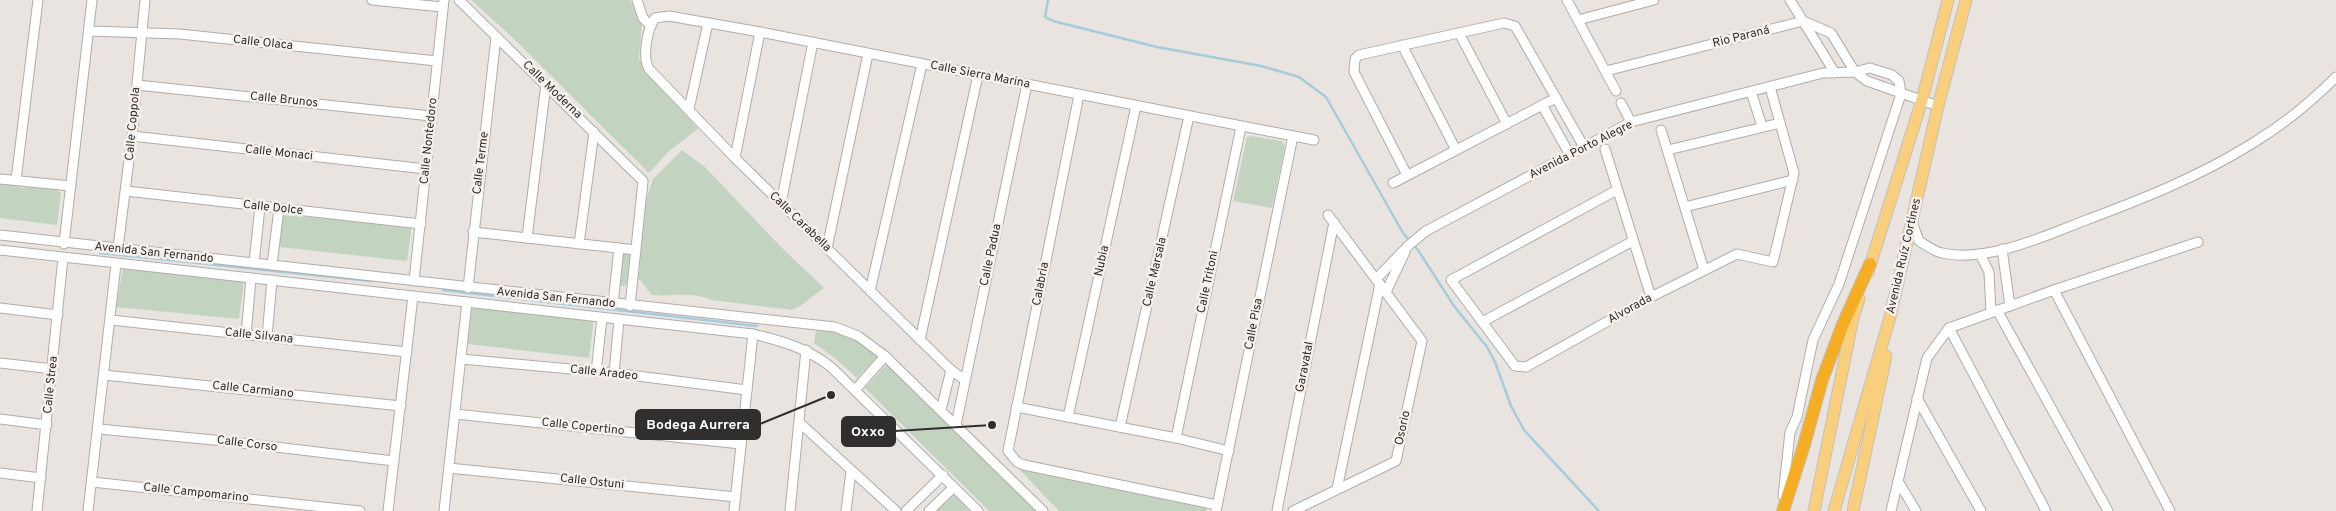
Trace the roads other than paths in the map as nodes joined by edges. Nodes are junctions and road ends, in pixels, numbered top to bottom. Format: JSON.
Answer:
{"nodes":[{"id":1,"x":38,"y":0,"type":"edge"},
{"id":2,"x":92,"y":0,"type":"edge"},
{"id":3,"x":145,"y":0,"type":"edge"},
{"id":4,"x":372,"y":0,"type":"edge"},
{"id":5,"x":459,"y":0,"type":"edge"},
{"id":6,"x":637,"y":0,"type":"edge"},
{"id":7,"x":1567,"y":0,"type":"edge"},
{"id":8,"x":1654,"y":0,"type":"edge"},
{"id":9,"x":1790,"y":0,"type":"edge"},
{"id":10,"x":1948,"y":0,"type":"edge"},
{"id":11,"x":1966,"y":0,"type":"edge"},
{"id":12,"x":443,"y":3,"type":"edge"},
{"id":13,"x":1578,"y":20,"type":"junction"},
{"id":14,"x":1803,"y":21,"type":"junction"},
{"id":15,"x":708,"y":23,"type":"junction"},
{"id":16,"x":651,"y":26,"type":"junction"},
{"id":17,"x":89,"y":30,"type":"junction"},
{"id":18,"x":760,"y":32,"type":"junction"},
{"id":19,"x":1459,"y":33,"type":"junction"},
{"id":20,"x":141,"y":34,"type":"junction"},
{"id":21,"x":496,"y":37,"type":"junction"},
{"id":22,"x":813,"y":42,"type":"junction"},
{"id":23,"x":1402,"y":45,"type":"junction"},
{"id":24,"x":868,"y":54,"type":"junction"},
{"id":25,"x":437,"y":62,"type":"junction"},
{"id":26,"x":922,"y":64,"type":"junction"},
{"id":27,"x":1606,"y":71,"type":"junction"},
{"id":28,"x":1855,"y":72,"type":"junction"},
{"id":29,"x":1835,"y":73,"type":"junction"},
{"id":30,"x":978,"y":75,"type":"junction"},
{"id":31,"x":2336,"y":77,"type":"edge"},
{"id":32,"x":546,"y":84,"type":"junction"},
{"id":33,"x":1027,"y":84,"type":"junction"},
{"id":34,"x":137,"y":85,"type":"junction"},
{"id":35,"x":1770,"y":87,"type":"junction"},
{"id":36,"x":1616,"y":91,"type":"dead end"},
{"id":37,"x":1751,"y":92,"type":"junction"},
{"id":38,"x":1901,"y":94,"type":"junction"},
{"id":39,"x":1079,"y":95,"type":"junction"},
{"id":40,"x":1556,"y":98,"type":"junction"},
{"id":41,"x":1922,"y":100,"type":"junction"},
{"id":42,"x":1621,"y":103,"type":"dead end"},
{"id":43,"x":1542,"y":105,"type":"junction"},
{"id":44,"x":1136,"y":106,"type":"junction"},
{"id":45,"x":1938,"y":106,"type":"junction"},
{"id":46,"x":689,"y":109,"type":"junction"},
{"id":47,"x":431,"y":116,"type":"junction"},
{"id":48,"x":1189,"y":116,"type":"junction"},
{"id":49,"x":1631,"y":122,"type":"junction"},
{"id":50,"x":1780,"y":123,"type":"junction"},
{"id":51,"x":1506,"y":124,"type":"junction"},
{"id":52,"x":1241,"y":126,"type":"junction"},
{"id":53,"x":1762,"y":126,"type":"junction"},
{"id":54,"x":1660,"y":130,"type":"dead end"},
{"id":55,"x":594,"y":132,"type":"junction"},
{"id":56,"x":132,"y":136,"type":"junction"},
{"id":57,"x":1292,"y":136,"type":"junction"},
{"id":58,"x":1314,"y":140,"type":"dead end"},
{"id":59,"x":1584,"y":147,"type":"junction"},
{"id":60,"x":1605,"y":149,"type":"dead end"},
{"id":61,"x":1456,"y":150,"type":"junction"},
{"id":62,"x":1668,"y":150,"type":"junction"},
{"id":63,"x":1570,"y":155,"type":"junction"},
{"id":64,"x":735,"y":158,"type":"junction"},
{"id":65,"x":426,"y":169,"type":"junction"},
{"id":66,"x":1407,"y":175,"type":"junction"},
{"id":67,"x":0,"y":179,"type":"edge"},
{"id":68,"x":16,"y":180,"type":"junction"},
{"id":69,"x":1792,"y":180,"type":"junction"},
{"id":70,"x":1393,"y":183,"type":"dead end"},
{"id":71,"x":71,"y":186,"type":"junction"},
{"id":72,"x":1617,"y":190,"type":"junction"},
{"id":73,"x":126,"y":191,"type":"junction"},
{"id":74,"x":781,"y":203,"type":"junction"},
{"id":75,"x":260,"y":207,"type":"junction"},
{"id":76,"x":1685,"y":207,"type":"junction"},
{"id":77,"x":279,"y":209,"type":"junction"},
{"id":78,"x":1328,"y":215,"type":"dead end"},
{"id":79,"x":1912,"y":221,"type":"junction"},
{"id":80,"x":1334,"y":222,"type":"junction"},
{"id":81,"x":421,"y":224,"type":"junction"},
{"id":82,"x":473,"y":232,"type":"junction"},
{"id":83,"x":0,"y":235,"type":"edge"},
{"id":84,"x":26,"y":238,"type":"junction"},
{"id":85,"x":527,"y":238,"type":"junction"},
{"id":86,"x":1633,"y":241,"type":"junction"},
{"id":87,"x":2198,"y":242,"type":"dead end"},
{"id":88,"x":64,"y":244,"type":"junction"},
{"id":89,"x":579,"y":244,"type":"junction"},
{"id":90,"x":1409,"y":244,"type":"junction"},
{"id":91,"x":118,"y":248,"type":"junction"},
{"id":92,"x":619,"y":248,"type":"junction"},
{"id":93,"x":827,"y":248,"type":"junction"},
{"id":94,"x":2002,"y":249,"type":"junction"},
{"id":95,"x":0,"y":250,"type":"edge"},
{"id":96,"x":636,"y":250,"type":"junction"},
{"id":97,"x":24,"y":253,"type":"junction"},
{"id":98,"x":1980,"y":254,"type":"junction"},
{"id":99,"x":63,"y":258,"type":"junction"},
{"id":100,"x":254,"y":263,"type":"junction"},
{"id":101,"x":116,"y":264,"type":"junction"},
{"id":102,"x":1870,"y":264,"type":"junction"},
{"id":103,"x":272,"y":265,"type":"junction"},
{"id":104,"x":1704,"y":270,"type":"junction"},
{"id":105,"x":251,"y":278,"type":"junction"},
{"id":106,"x":272,"y":280,"type":"junction"},
{"id":107,"x":414,"y":281,"type":"junction"},
{"id":108,"x":1378,"y":281,"type":"junction"},
{"id":109,"x":440,"y":285,"type":"junction"},
{"id":110,"x":468,"y":288,"type":"junction"},
{"id":111,"x":2054,"y":290,"type":"junction"},
{"id":112,"x":870,"y":291,"type":"junction"},
{"id":113,"x":1896,"y":291,"type":"junction"},
{"id":114,"x":1386,"y":292,"type":"junction"},
{"id":115,"x":413,"y":296,"type":"junction"},
{"id":116,"x":1651,"y":297,"type":"junction"},
{"id":117,"x":439,"y":299,"type":"junction"},
{"id":118,"x":467,"y":302,"type":"junction"},
{"id":119,"x":613,"y":304,"type":"junction"},
{"id":120,"x":630,"y":306,"type":"junction"},
{"id":121,"x":2010,"y":306,"type":"junction"},
{"id":122,"x":0,"y":308,"type":"edge"},
{"id":123,"x":1994,"y":311,"type":"junction"},
{"id":124,"x":58,"y":315,"type":"junction"},
{"id":125,"x":602,"y":318,"type":"junction"},
{"id":126,"x":111,"y":320,"type":"junction"},
{"id":127,"x":619,"y":320,"type":"junction"},
{"id":128,"x":1482,"y":322,"type":"junction"},
{"id":129,"x":1949,"y":328,"type":"junction"},
{"id":130,"x":753,"y":334,"type":"junction"},
{"id":131,"x":246,"y":335,"type":"junction"},
{"id":132,"x":267,"y":338,"type":"junction"},
{"id":133,"x":920,"y":340,"type":"junction"},
{"id":134,"x":806,"y":350,"type":"junction"},
{"id":135,"x":407,"y":352,"type":"junction"},
{"id":136,"x":885,"y":356,"type":"junction"},
{"id":137,"x":461,"y":359,"type":"junction"},
{"id":138,"x":0,"y":363,"type":"edge"},
{"id":139,"x":53,"y":369,"type":"junction"},
{"id":140,"x":951,"y":370,"type":"junction"},
{"id":141,"x":596,"y":372,"type":"junction"},
{"id":142,"x":614,"y":373,"type":"junction"},
{"id":143,"x":104,"y":375,"type":"junction"},
{"id":144,"x":965,"y":380,"type":"junction"},
{"id":145,"x":856,"y":389,"type":"junction"},
{"id":146,"x":747,"y":390,"type":"junction"},
{"id":147,"x":1917,"y":398,"type":"junction"},
{"id":148,"x":401,"y":406,"type":"junction"},
{"id":149,"x":1016,"y":407,"type":"junction"},
{"id":150,"x":941,"y":410,"type":"junction"},
{"id":151,"x":455,"y":414,"type":"junction"},
{"id":152,"x":1068,"y":417,"type":"junction"},
{"id":153,"x":0,"y":419,"type":"edge"},
{"id":154,"x":800,"y":423,"type":"junction"},
{"id":155,"x":47,"y":425,"type":"junction"},
{"id":156,"x":956,"y":425,"type":"junction"},
{"id":157,"x":1120,"y":427,"type":"junction"},
{"id":158,"x":99,"y":429,"type":"junction"},
{"id":159,"x":1176,"y":438,"type":"junction"},
{"id":160,"x":741,"y":444,"type":"junction"},
{"id":161,"x":1228,"y":451,"type":"junction"},
{"id":162,"x":394,"y":462,"type":"junction"},
{"id":163,"x":449,"y":468,"type":"junction"},
{"id":164,"x":851,"y":471,"type":"junction"},
{"id":165,"x":0,"y":473,"type":"edge"},
{"id":166,"x":943,"y":475,"type":"junction"},
{"id":167,"x":41,"y":478,"type":"junction"},
{"id":168,"x":1898,"y":481,"type":"junction"},
{"id":169,"x":92,"y":482,"type":"junction"},
{"id":170,"x":954,"y":487,"type":"junction"},
{"id":171,"x":1337,"y":489,"type":"junction"},
{"id":172,"x":736,"y":497,"type":"junction"},
{"id":173,"x":1216,"y":508,"type":"edge"},
{"id":174,"x":38,"y":511,"type":"edge"},
{"id":175,"x":88,"y":511,"type":"edge"},
{"id":176,"x":360,"y":511,"type":"edge"},
{"id":177,"x":388,"y":511,"type":"edge"},
{"id":178,"x":444,"y":511,"type":"edge"},
{"id":179,"x":734,"y":511,"type":"edge"},
{"id":180,"x":790,"y":511,"type":"edge"},
{"id":181,"x":846,"y":511,"type":"edge"},
{"id":182,"x":896,"y":511,"type":"edge"},
{"id":183,"x":906,"y":511,"type":"edge"},
{"id":184,"x":929,"y":511,"type":"edge"},
{"id":185,"x":978,"y":511,"type":"edge"},
{"id":186,"x":1043,"y":511,"type":"edge"},
{"id":187,"x":1277,"y":511,"type":"edge"},
{"id":188,"x":1293,"y":511,"type":"edge"},
{"id":189,"x":1782,"y":511,"type":"edge"},
{"id":190,"x":1814,"y":511,"type":"edge"},
{"id":191,"x":1834,"y":511,"type":"edge"},
{"id":192,"x":1853,"y":511,"type":"edge"},
{"id":193,"x":1891,"y":511,"type":"edge"},
{"id":194,"x":1916,"y":511,"type":"edge"},
{"id":195,"x":1982,"y":511,"type":"edge"},
{"id":196,"x":2046,"y":511,"type":"edge"},
{"id":197,"x":2108,"y":511,"type":"edge"},
{"id":198,"x":2170,"y":511,"type":"edge"}],
"edges":[{"from":1,"to":68,"type":"street"},
{"from":2,"to":17,"type":"street"},
{"from":3,"to":20,"type":"street","name":"Calle Coppola"},
{"from":4,"to":12,"type":"street"},
{"from":5,"to":21,"type":"street","name":"Calle Moderna"},
{"from":6,"to":16,"type":"street"},
{"from":7,"to":13,"type":"street"},
{"from":8,"to":13,"type":"street"},
{"from":9,"to":14,"type":"street"},
{"from":10,"to":41,"type":"main road"},
{"from":11,"to":45,"type":"main road","name":"Avenida Ruíz Cortines"},
{"from":12,"to":25,"type":"street","name":"Calle Nontedoro"},
{"from":13,"to":27,"type":"street"},
{"from":14,"to":27,"type":"street","name":"Rio Paraná"},
{"from":14,"to":28,"type":"street"},
{"from":14,"to":29,"type":"street"},
{"from":15,"to":16,"type":"street","name":"Calle Sierra Marina"},
{"from":15,"to":18,"type":"street","name":"Calle Sierra Marina"},
{"from":15,"to":46,"type":"street"},
{"from":16,"to":46,"type":"street","name":"Calle Carabella"},
{"from":17,"to":20,"type":"street","name":"Calle Olaca"},
{"from":17,"to":71,"type":"street"},
{"from":18,"to":22,"type":"street","name":"Calle Sierra Marina"},
{"from":18,"to":64,"type":"street"},
{"from":19,"to":23,"type":"street"},
{"from":19,"to":40,"type":"street"},
{"from":19,"to":51,"type":"street"},
{"from":20,"to":25,"type":"street","name":"Calle Olaca"},
{"from":20,"to":34,"type":"street","name":"Calle Coppola"},
{"from":21,"to":32,"type":"street","name":"Calle Moderna"},
{"from":21,"to":82,"type":"street","name":"Calle Terme"},
{"from":22,"to":24,"type":"street","name":"Calle Sierra Marina"},
{"from":22,"to":74,"type":"street"},
{"from":23,"to":61,"type":"street"},
{"from":23,"to":66,"type":"street"},
{"from":24,"to":26,"type":"street","name":"Calle Sierra Marina"},
{"from":24,"to":93,"type":"street"},
{"from":25,"to":47,"type":"street","name":"Calle Nontedoro"},
{"from":26,"to":30,"type":"street","name":"Calle Sierra Marina"},
{"from":26,"to":112,"type":"street"},
{"from":27,"to":36,"type":"street"},
{"from":28,"to":29,"type":"street","name":"Avenida Porto Alegre"},
{"from":28,"to":38,"type":"street"},
{"from":28,"to":38,"type":"street","name":"Avenida Porto Alegre"},
{"from":29,"to":35,"type":"street","name":"Avenida Porto Alegre"},
{"from":30,"to":33,"type":"street","name":"Calle Sierra Marina"},
{"from":30,"to":133,"type":"street"},
{"from":31,"to":94,"type":"street"},
{"from":32,"to":55,"type":"street","name":"Calle Moderna"},
{"from":32,"to":85,"type":"street"},
{"from":33,"to":39,"type":"street","name":"Calle Sierra Marina"},
{"from":33,"to":144,"type":"street","name":"Calle Padua"},
{"from":34,"to":47,"type":"street","name":"Calle Brunos"},
{"from":34,"to":56,"type":"street","name":"Calle Coppola"},
{"from":35,"to":37,"type":"street","name":"Avenida Porto Alegre"},
{"from":35,"to":50,"type":"street"},
{"from":37,"to":49,"type":"street","name":"Avenida Porto Alegre"},
{"from":37,"to":53,"type":"street"},
{"from":38,"to":41,"type":"street"},
{"from":38,"to":189,"type":"street"},
{"from":39,"to":44,"type":"street","name":"Calle Sierra Marina"},
{"from":39,"to":149,"type":"street","name":"Calabria"},
{"from":40,"to":43,"type":"street"},
{"from":40,"to":59,"type":"street"},
{"from":41,"to":45,"type":"street"},
{"from":41,"to":102,"type":"main road"},
{"from":42,"to":49,"type":"street"},
{"from":43,"to":51,"type":"street"},
{"from":43,"to":63,"type":"street"},
{"from":44,"to":48,"type":"street","name":"Calle Sierra Marina"},
{"from":44,"to":152,"type":"street","name":"Nubia"},
{"from":45,"to":79,"type":"main road","name":"Avenida Ruíz Cortines"},
{"from":46,"to":64,"type":"street","name":"Calle Carabella"},
{"from":47,"to":65,"type":"street","name":"Calle Nontedoro"},
{"from":48,"to":52,"type":"street","name":"Calle Sierra Marina"},
{"from":48,"to":157,"type":"street","name":"Calle Marsala"},
{"from":49,"to":59,"type":"street","name":"Avenida Porto Alegre"},
{"from":50,"to":53,"type":"street"},
{"from":50,"to":69,"type":"street"},
{"from":51,"to":61,"type":"street"},
{"from":52,"to":57,"type":"street","name":"Calle Sierra Marina"},
{"from":52,"to":159,"type":"street","name":"Calle Tritoni"},
{"from":53,"to":62,"type":"street"},
{"from":54,"to":62,"type":"street"},
{"from":55,"to":89,"type":"street"},
{"from":55,"to":96,"type":"street","name":"Calle Moderna"},
{"from":56,"to":65,"type":"street","name":"Calle Monaci"},
{"from":56,"to":73,"type":"street","name":"Calle Coppola"},
{"from":57,"to":58,"type":"street","name":"Calle Sierra Marina"},
{"from":57,"to":161,"type":"street","name":"Calle Pisa"},
{"from":59,"to":63,"type":"street","name":"Avenida Porto Alegre"},
{"from":60,"to":72,"type":"street"},
{"from":61,"to":66,"type":"street"},
{"from":62,"to":76,"type":"street"},
{"from":63,"to":90,"type":"street","name":"Avenida Porto Alegre"},
{"from":64,"to":74,"type":"street","name":"Calle Carabella"},
{"from":65,"to":81,"type":"street","name":"Calle Nontedoro"},
{"from":66,"to":70,"type":"street"},
{"from":67,"to":68,"type":"street"},
{"from":68,"to":71,"type":"street"},
{"from":69,"to":76,"type":"street"},
{"from":69,"to":104,"type":"street","name":"Alvorada"},
{"from":71,"to":88,"type":"street"},
{"from":72,"to":86,"type":"street"},
{"from":72,"to":128,"type":"street"},
{"from":73,"to":75,"type":"street","name":"Calle Dolce"},
{"from":73,"to":91,"type":"street","name":"Calle Coppola"},
{"from":74,"to":93,"type":"street","name":"Calle Carabella"},
{"from":75,"to":77,"type":"street","name":"Calle Dolce"},
{"from":75,"to":100,"type":"street"},
{"from":76,"to":104,"type":"street"},
{"from":77,"to":81,"type":"street","name":"Calle Dolce"},
{"from":77,"to":103,"type":"street"},
{"from":78,"to":80,"type":"street"},
{"from":79,"to":98,"type":"street"},
{"from":79,"to":113,"type":"main road","name":"Avenida Ruíz Cortines"},
{"from":80,"to":108,"type":"street"},
{"from":80,"to":187,"type":"street","name":"Garavatal"},
{"from":81,"to":107,"type":"street","name":"Calle Nontedoro"},
{"from":82,"to":85,"type":"street"},
{"from":82,"to":110,"type":"street","name":"Calle Terme"},
{"from":83,"to":84,"type":"street","name":"Avenida San Fernando"},
{"from":84,"to":88,"type":"street","name":"Avenida San Fernando"},
{"from":84,"to":97,"type":"street"},
{"from":85,"to":89,"type":"street"},
{"from":86,"to":116,"type":"street"},
{"from":86,"to":128,"type":"street"},
{"from":87,"to":111,"type":"street"},
{"from":88,"to":91,"type":"street","name":"Avenida San Fernando"},
{"from":89,"to":92,"type":"street"},
{"from":90,"to":108,"type":"street","name":"Avenida Porto Alegre"},
{"from":90,"to":114,"type":"street"},
{"from":91,"to":100,"type":"street","name":"Avenida San Fernando"},
{"from":92,"to":96,"type":"street"},
{"from":92,"to":119,"type":"street"},
{"from":93,"to":112,"type":"street","name":"Calle Carabella"},
{"from":94,"to":98,"type":"street"},
{"from":94,"to":121,"type":"street"},
{"from":95,"to":97,"type":"street","name":"Avenida San Fernando"},
{"from":96,"to":120,"type":"street"},
{"from":97,"to":99,"type":"street","name":"Avenida San Fernando"},
{"from":98,"to":123,"type":"street"},
{"from":99,"to":101,"type":"street","name":"Avenida San Fernando"},
{"from":99,"to":124,"type":"street","name":"Calle Strea"},
{"from":100,"to":103,"type":"street","name":"Avenida San Fernando"},
{"from":101,"to":105,"type":"street","name":"Avenida San Fernando"},
{"from":101,"to":126,"type":"street"},
{"from":102,"to":189,"type":"highway"},
{"from":102,"to":190,"type":"main road"},
{"from":103,"to":107,"type":"street","name":"Avenida San Fernando"},
{"from":104,"to":116,"type":"street","name":"Alvorada"},
{"from":105,"to":106,"type":"street","name":"Avenida San Fernando"},
{"from":105,"to":131,"type":"street"},
{"from":106,"to":115,"type":"street","name":"Avenida San Fernando"},
{"from":106,"to":132,"type":"street"},
{"from":107,"to":109,"type":"street","name":"Avenida San Fernando"},
{"from":108,"to":114,"type":"street"},
{"from":108,"to":171,"type":"street"},
{"from":109,"to":110,"type":"street","name":"Avenida San Fernando"},
{"from":109,"to":117,"type":"street"},
{"from":110,"to":119,"type":"street","name":"Avenida San Fernando"},
{"from":111,"to":121,"type":"street"},
{"from":111,"to":198,"type":"street"},
{"from":112,"to":133,"type":"street","name":"Calle Carabella"},
{"from":113,"to":191,"type":"main road","name":"Avenida Ruíz Cortines"},
{"from":113,"to":192,"type":"main road"},
{"from":114,"to":171,"type":"street","name":"Osorio"},
{"from":115,"to":117,"type":"street","name":"Avenida San Fernando"},
{"from":115,"to":135,"type":"street"},
{"from":116,"to":128,"type":"street","name":"Alvorada"},
{"from":117,"to":118,"type":"street","name":"Avenida San Fernando"},
{"from":118,"to":125,"type":"street","name":"Avenida San Fernando"},
{"from":118,"to":137,"type":"street"},
{"from":119,"to":120,"type":"street","name":"Avenida San Fernando"},
{"from":120,"to":136,"type":"street","name":"Avenida San Fernando"},
{"from":121,"to":123,"type":"street"},
{"from":122,"to":124,"type":"street"},
{"from":123,"to":129,"type":"street"},
{"from":123,"to":197,"type":"street"},
{"from":124,"to":139,"type":"street","name":"Calle Strea"},
{"from":125,"to":127,"type":"street","name":"Avenida San Fernando"},
{"from":125,"to":141,"type":"street"},
{"from":126,"to":131,"type":"street","name":"Calle Silvana"},
{"from":126,"to":143,"type":"street"},
{"from":127,"to":130,"type":"street","name":"Avenida San Fernando"},
{"from":127,"to":142,"type":"street"},
{"from":129,"to":147,"type":"street"},
{"from":129,"to":196,"type":"street"},
{"from":130,"to":134,"type":"street","name":"Avenida San Fernando"},
{"from":130,"to":146,"type":"street"},
{"from":131,"to":132,"type":"street","name":"Calle Silvana"},
{"from":132,"to":135,"type":"street","name":"Calle Silvana"},
{"from":133,"to":140,"type":"street","name":"Calle Carabella"},
{"from":134,"to":145,"type":"street","name":"Avenida San Fernando"},
{"from":134,"to":154,"type":"street"},
{"from":135,"to":148,"type":"street"},
{"from":136,"to":145,"type":"street"},
{"from":136,"to":150,"type":"street","name":"Avenida San Fernando"},
{"from":137,"to":141,"type":"street","name":"Calle Aradeo"},
{"from":137,"to":151,"type":"street"},
{"from":138,"to":139,"type":"street"},
{"from":139,"to":155,"type":"street","name":"Calle Strea"},
{"from":140,"to":144,"type":"street","name":"Calle Carabella"},
{"from":140,"to":150,"type":"street"},
{"from":141,"to":142,"type":"street","name":"Calle Aradeo"},
{"from":142,"to":146,"type":"street","name":"Calle Aradeo"},
{"from":143,"to":148,"type":"street","name":"Calle Carmiano"},
{"from":143,"to":158,"type":"street"},
{"from":144,"to":156,"type":"street","name":"Calle Padua"},
{"from":145,"to":166,"type":"street","name":"Avenida San Fernando"},
{"from":146,"to":160,"type":"street"},
{"from":147,"to":168,"type":"street"},
{"from":147,"to":195,"type":"street"},
{"from":148,"to":162,"type":"street"},
{"from":149,"to":152,"type":"street"},
{"from":149,"to":173,"type":"street","name":"Calabria"},
{"from":150,"to":156,"type":"street","name":"Avenida San Fernando"},
{"from":151,"to":160,"type":"street","name":"Calle Copertino"},
{"from":151,"to":163,"type":"street"},
{"from":152,"to":157,"type":"street"},
{"from":153,"to":155,"type":"street"},
{"from":154,"to":164,"type":"street"},
{"from":154,"to":180,"type":"street"},
{"from":155,"to":167,"type":"street","name":"Calle Strea"},
{"from":156,"to":186,"type":"street","name":"Avenida San Fernando"},
{"from":157,"to":159,"type":"street"},
{"from":158,"to":162,"type":"street","name":"Calle Corso"},
{"from":158,"to":169,"type":"street"},
{"from":159,"to":161,"type":"street"},
{"from":160,"to":172,"type":"street"},
{"from":161,"to":173,"type":"street","name":"Calle Pisa"},
{"from":162,"to":177,"type":"street"},
{"from":163,"to":172,"type":"street","name":"Calle Ostuni"},
{"from":163,"to":178,"type":"street"},
{"from":164,"to":181,"type":"street"},
{"from":164,"to":182,"type":"street"},
{"from":165,"to":167,"type":"street"},
{"from":166,"to":170,"type":"street","name":"Avenida San Fernando"},
{"from":166,"to":183,"type":"street"},
{"from":167,"to":174,"type":"street","name":"Calle Strea"},
{"from":168,"to":193,"type":"street"},
{"from":168,"to":194,"type":"street"},
{"from":169,"to":175,"type":"street"},
{"from":169,"to":176,"type":"street","name":"Calle Campomarino"},
{"from":170,"to":184,"type":"street"},
{"from":170,"to":185,"type":"street","name":"Avenida San Fernando"},
{"from":171,"to":188,"type":"street","name":"Osorio"},
{"from":172,"to":179,"type":"street"}]}
